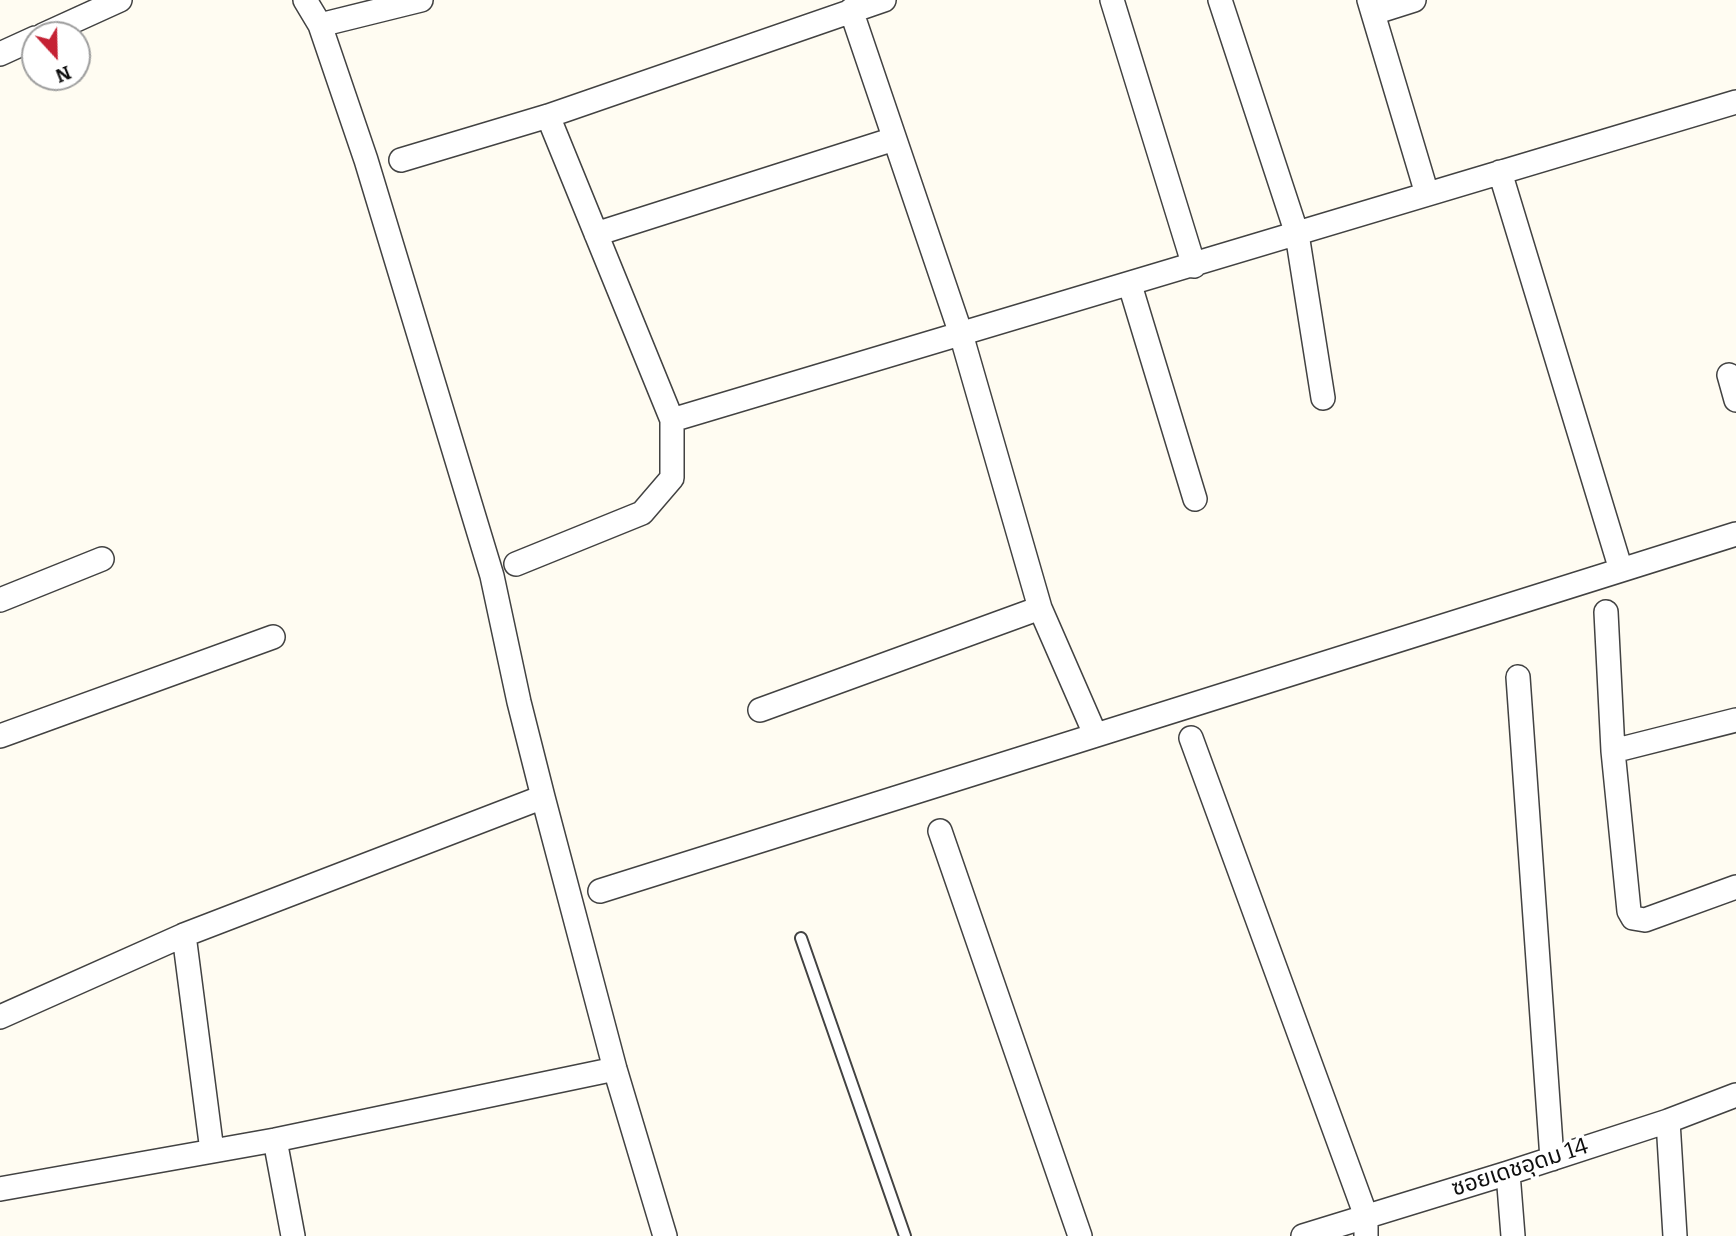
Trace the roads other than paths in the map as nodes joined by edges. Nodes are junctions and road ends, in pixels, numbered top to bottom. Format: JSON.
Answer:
{"nodes":[{"id":1,"x":120,"y":0,"type":"edge"},
{"id":2,"x":305,"y":0,"type":"edge"},
{"id":3,"x":421,"y":0,"type":"edge"},
{"id":4,"x":884,"y":0,"type":"edge"},
{"id":5,"x":1112,"y":0,"type":"edge"},
{"id":6,"x":1220,"y":0,"type":"edge"},
{"id":7,"x":1414,"y":0,"type":"edge"},
{"id":8,"x":1371,"y":6,"type":"edge"},
{"id":9,"x":852,"y":10,"type":"junction"},
{"id":10,"x":74,"y":21,"type":"edge"},
{"id":11,"x":320,"y":25,"type":"junction"},
{"id":12,"x":21,"y":44,"type":"edge"},
{"id":13,"x":0,"y":54,"type":"edge"},
{"id":14,"x":1736,"y":102,"type":"edge"},
{"id":15,"x":548,"y":116,"type":"junction"},
{"id":16,"x":894,"y":139,"type":"junction"},
{"id":17,"x":401,"y":160,"type":"dead end"},
{"id":18,"x":1500,"y":172,"type":"junction"},
{"id":19,"x":1427,"y":194,"type":"junction"},
{"id":20,"x":596,"y":234,"type":"junction"},
{"id":21,"x":1297,"y":234,"type":"junction"},
{"id":22,"x":1194,"y":266,"type":"junction"},
{"id":23,"x":1130,"y":285,"type":"junction"},
{"id":24,"x":961,"y":334,"type":"junction"},
{"id":25,"x":1729,"y":375,"type":"dead end"},
{"id":26,"x":1323,"y":398,"type":"dead end"},
{"id":27,"x":1736,"y":400,"type":"edge"},
{"id":28,"x":672,"y":420,"type":"junction"},
{"id":29,"x":1195,"y":499,"type":"dead end"},
{"id":30,"x":1736,"y":534,"type":"edge"},
{"id":31,"x":102,"y":559,"type":"dead end"},
{"id":32,"x":516,"y":564,"type":"dead end"},
{"id":33,"x":1621,"y":570,"type":"junction"},
{"id":34,"x":0,"y":600,"type":"edge"},
{"id":35,"x":1040,"y":608,"type":"junction"},
{"id":36,"x":1606,"y":612,"type":"dead end"},
{"id":37,"x":273,"y":637,"type":"dead end"},
{"id":38,"x":1518,"y":677,"type":"dead end"},
{"id":39,"x":760,"y":710,"type":"dead end"},
{"id":40,"x":1736,"y":720,"type":"edge"},
{"id":41,"x":1095,"y":734,"type":"junction"},
{"id":42,"x":0,"y":736,"type":"edge"},
{"id":43,"x":1191,"y":738,"type":"dead end"},
{"id":44,"x":1612,"y":751,"type":"junction"},
{"id":45,"x":543,"y":797,"type":"junction"},
{"id":46,"x":940,"y":831,"type":"dead end"},
{"id":47,"x":1736,"y":887,"type":"edge"},
{"id":48,"x":600,"y":891,"type":"dead end"},
{"id":49,"x":184,"y":935,"type":"junction"},
{"id":50,"x":801,"y":938,"type":"dead end"},
{"id":51,"x":0,"y":1017,"type":"edge"},
{"id":52,"x":615,"y":1069,"type":"junction"},
{"id":53,"x":1736,"y":1095,"type":"edge"},
{"id":54,"x":1668,"y":1121,"type":"junction"},
{"id":55,"x":275,"y":1140,"type":"junction"},
{"id":56,"x":212,"y":1151,"type":"junction"},
{"id":57,"x":1552,"y":1158,"type":"junction"},
{"id":58,"x":1508,"y":1173,"type":"junction"},
{"id":59,"x":0,"y":1189,"type":"edge"},
{"id":60,"x":1366,"y":1226,"type":"edge"},
{"id":61,"x":293,"y":1236,"type":"edge"},
{"id":62,"x":665,"y":1236,"type":"edge"},
{"id":63,"x":905,"y":1236,"type":"edge"},
{"id":64,"x":1080,"y":1236,"type":"edge"},
{"id":65,"x":1303,"y":1236,"type":"edge"},
{"id":66,"x":1513,"y":1236,"type":"edge"},
{"id":67,"x":1675,"y":1236,"type":"edge"}],
"edges":[{"from":1,"to":10,"type":"street"},
{"from":2,"to":11,"type":"street"},
{"from":3,"to":11,"type":"street"},
{"from":4,"to":9,"type":"street"},
{"from":5,"to":22,"type":"street"},
{"from":6,"to":21,"type":"street"},
{"from":7,"to":8,"type":"street"},
{"from":8,"to":19,"type":"street"},
{"from":9,"to":15,"type":"street"},
{"from":9,"to":16,"type":"street"},
{"from":11,"to":45,"type":"street"},
{"from":12,"to":13,"type":"street"},
{"from":14,"to":18,"type":"street"},
{"from":15,"to":17,"type":"street"},
{"from":15,"to":20,"type":"street"},
{"from":16,"to":20,"type":"street"},
{"from":16,"to":24,"type":"street"},
{"from":18,"to":19,"type":"street"},
{"from":18,"to":33,"type":"street"},
{"from":19,"to":21,"type":"street"},
{"from":20,"to":28,"type":"street"},
{"from":21,"to":22,"type":"street"},
{"from":21,"to":26,"type":"street"},
{"from":22,"to":23,"type":"street"},
{"from":23,"to":24,"type":"street"},
{"from":23,"to":29,"type":"street"},
{"from":24,"to":28,"type":"street"},
{"from":24,"to":35,"type":"street"},
{"from":25,"to":27,"type":"street"},
{"from":28,"to":32,"type":"street"},
{"from":30,"to":33,"type":"street"},
{"from":31,"to":34,"type":"street"},
{"from":33,"to":41,"type":"street"},
{"from":35,"to":39,"type":"street"},
{"from":35,"to":41,"type":"street"},
{"from":36,"to":44,"type":"street"},
{"from":37,"to":42,"type":"street"},
{"from":38,"to":57,"type":"street"},
{"from":40,"to":44,"type":"street"},
{"from":41,"to":48,"type":"street"},
{"from":43,"to":60,"type":"street"},
{"from":44,"to":47,"type":"street"},
{"from":45,"to":49,"type":"street"},
{"from":45,"to":52,"type":"street"},
{"from":46,"to":64,"type":"street"},
{"from":49,"to":51,"type":"street"},
{"from":49,"to":56,"type":"street"},
{"from":50,"to":63,"type":"lane"},
{"from":52,"to":55,"type":"street"},
{"from":52,"to":62,"type":"street"},
{"from":53,"to":54,"type":"street","name":"ซอยเดชอุดม 14"},
{"from":54,"to":57,"type":"street","name":"ซอยเดชอุดม 14"},
{"from":54,"to":67,"type":"street"},
{"from":55,"to":56,"type":"street"},
{"from":55,"to":61,"type":"street"},
{"from":56,"to":59,"type":"street"},
{"from":57,"to":58,"type":"street","name":"ซอยเดชอุดม 14"},
{"from":58,"to":60,"type":"street","name":"ซอยเดชอุดม 14"},
{"from":58,"to":66,"type":"street"},
{"from":60,"to":65,"type":"street","name":"ซอยเดชอุดม 14"}]}
